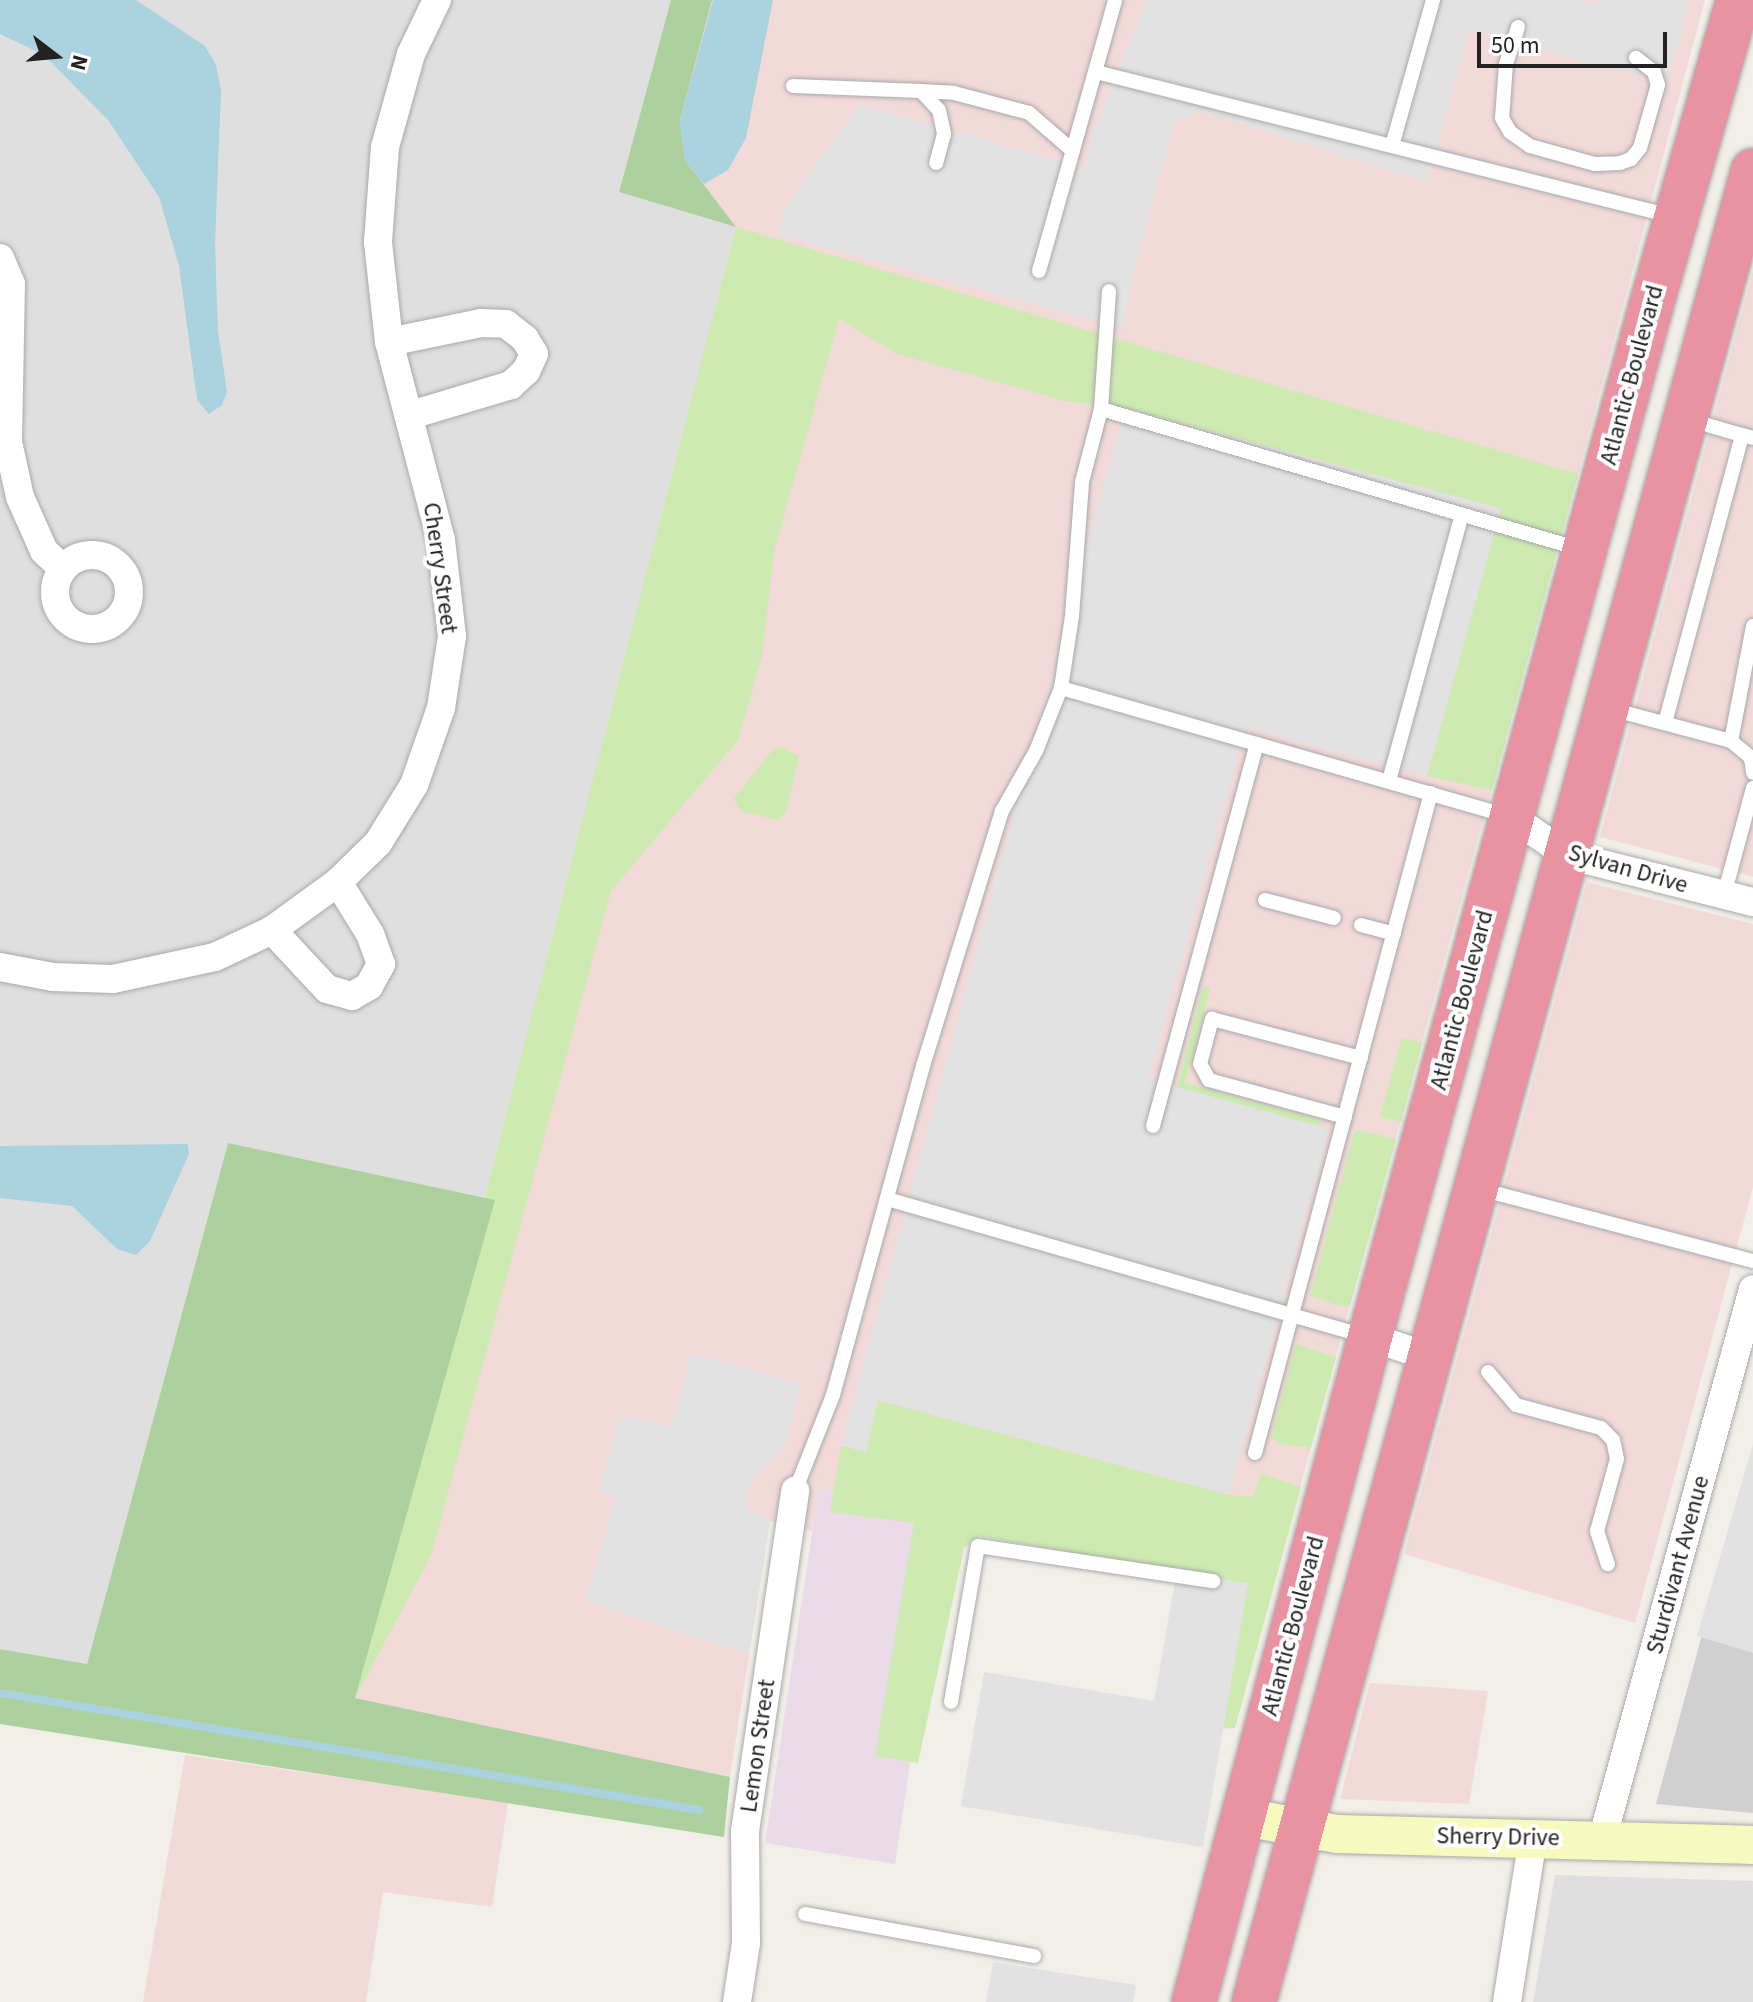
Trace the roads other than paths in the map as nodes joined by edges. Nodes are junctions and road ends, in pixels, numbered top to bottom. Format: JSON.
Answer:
{"nodes":[{"id":1,"x":437,"y":0,"type":"edge"},
{"id":2,"x":1115,"y":0,"type":"edge"},
{"id":3,"x":1433,"y":0,"type":"edge"},
{"id":4,"x":1734,"y":16,"type":"edge"},
{"id":5,"x":1518,"y":27,"type":"dead end"},
{"id":6,"x":1636,"y":58,"type":"dead end"},
{"id":7,"x":1096,"y":72,"type":"junction"},
{"id":8,"x":793,"y":86,"type":"dead end"},
{"id":9,"x":921,"y":91,"type":"junction"},
{"id":10,"x":1392,"y":146,"type":"junction"},
{"id":11,"x":1073,"y":151,"type":"junction"},
{"id":12,"x":936,"y":163,"type":"dead end"},
{"id":13,"x":1753,"y":171,"type":"edge"},
{"id":14,"x":1675,"y":218,"type":"junction"},
{"id":15,"x":1744,"y":240,"type":"edge"},
{"id":16,"x":0,"y":258,"type":"edge"},
{"id":17,"x":1039,"y":271,"type":"dead end"},
{"id":18,"x":1109,"y":291,"type":"dead end"},
{"id":19,"x":389,"y":342,"type":"junction"},
{"id":20,"x":1101,"y":409,"type":"junction"},
{"id":21,"x":411,"y":415,"type":"junction"},
{"id":22,"x":1685,"y":418,"type":"junction"},
{"id":23,"x":1747,"y":436,"type":"edge"},
{"id":24,"x":1461,"y":517,"type":"junction"},
{"id":25,"x":1584,"y":550,"type":"junction"},
{"id":26,"x":63,"y":569,"type":"dead end"},
{"id":27,"x":1753,"y":626,"type":"edge"},
{"id":28,"x":1747,"y":679,"type":"edge"},
{"id":29,"x":1061,"y":688,"type":"junction"},
{"id":30,"x":1607,"y":708,"type":"junction"},
{"id":31,"x":1665,"y":723,"type":"junction"},
{"id":32,"x":1731,"y":741,"type":"junction"},
{"id":33,"x":1257,"y":744,"type":"junction"},
{"id":34,"x":1753,"y":773,"type":"edge"},
{"id":35,"x":1389,"y":781,"type":"junction"},
{"id":36,"x":1753,"y":788,"type":"edge"},
{"id":37,"x":1431,"y":793,"type":"junction"},
{"id":38,"x":1512,"y":817,"type":"junction"},
{"id":39,"x":1567,"y":855,"type":"junction"},
{"id":40,"x":338,"y":882,"type":"junction"},
{"id":41,"x":1724,"y":895,"type":"junction"},
{"id":42,"x":1265,"y":900,"type":"dead end"},
{"id":43,"x":1753,"y":902,"type":"edge"},
{"id":44,"x":1334,"y":918,"type":"dead end"},
{"id":45,"x":1361,"y":925,"type":"dead end"},
{"id":46,"x":272,"y":930,"type":"junction"},
{"id":47,"x":1394,"y":934,"type":"junction"},
{"id":48,"x":0,"y":967,"type":"edge"},
{"id":49,"x":1361,"y":1058,"type":"junction"},
{"id":50,"x":1345,"y":1117,"type":"junction"},
{"id":51,"x":1153,"y":1126,"type":"dead end"},
{"id":52,"x":1476,"y":1188,"type":"junction"},
{"id":53,"x":887,"y":1199,"type":"junction"},
{"id":54,"x":1753,"y":1261,"type":"edge"},
{"id":55,"x":1753,"y":1289,"type":"edge"},
{"id":56,"x":1292,"y":1315,"type":"junction"},
{"id":57,"x":1370,"y":1337,"type":"junction"},
{"id":58,"x":1430,"y":1357,"type":"junction"},
{"id":59,"x":1488,"y":1372,"type":"dead end"},
{"id":60,"x":1255,"y":1453,"type":"dead end"},
{"id":61,"x":795,"y":1491,"type":"joint"},
{"id":62,"x":1608,"y":1564,"type":"dead end"},
{"id":63,"x":1213,"y":1581,"type":"dead end"},
{"id":64,"x":951,"y":1702,"type":"dead end"},
{"id":65,"x":1244,"y":1817,"type":"junction"},
{"id":66,"x":1301,"y":1830,"type":"junction"},
{"id":67,"x":1533,"y":1837,"type":"junction"},
{"id":68,"x":1602,"y":1840,"type":"junction"},
{"id":69,"x":1753,"y":1845,"type":"edge"},
{"id":70,"x":805,"y":1914,"type":"dead end"},
{"id":71,"x":1034,"y":1956,"type":"dead end"},
{"id":72,"x":737,"y":2002,"type":"edge"},
{"id":73,"x":1194,"y":2002,"type":"edge"},
{"id":74,"x":1254,"y":2002,"type":"edge"},
{"id":75,"x":1507,"y":2002,"type":"edge"}],
"edges":[{"from":1,"to":19,"type":"street","name":"Cherry Street"},
{"from":2,"to":7,"type":"lane"},
{"from":3,"to":10,"type":"lane"},
{"from":4,"to":14,"type":"highway","name":"Atlantic Boulevard"},
{"from":4,"to":15,"type":"highway"},
{"from":5,"to":6,"type":"lane"},
{"from":7,"to":10,"type":"lane"},
{"from":7,"to":11,"type":"lane"},
{"from":8,"to":9,"type":"lane"},
{"from":9,"to":11,"type":"lane"},
{"from":9,"to":12,"type":"lane"},
{"from":10,"to":14,"type":"lane"},
{"from":11,"to":17,"type":"lane"},
{"from":13,"to":15,"type":"highway"},
{"from":14,"to":22,"type":"highway"},
{"from":14,"to":25,"type":"highway","name":"Atlantic Boulevard"},
{"from":15,"to":22,"type":"highway"},
{"from":16,"to":26,"type":"street"},
{"from":18,"to":20,"type":"lane"},
{"from":19,"to":21,"type":"street","name":"Cherry Street"},
{"from":19,"to":21,"type":"street"},
{"from":20,"to":24,"type":"lane"},
{"from":20,"to":29,"type":"lane"},
{"from":21,"to":40,"type":"street","name":"Cherry Street"},
{"from":22,"to":23,"type":"lane"},
{"from":22,"to":30,"type":"highway"},
{"from":23,"to":31,"type":"lane"},
{"from":24,"to":25,"type":"lane"},
{"from":24,"to":35,"type":"lane"},
{"from":25,"to":38,"type":"highway","name":"Atlantic Boulevard"},
{"from":27,"to":28,"type":"lane"},
{"from":28,"to":32,"type":"lane"},
{"from":29,"to":33,"type":"lane"},
{"from":29,"to":53,"type":"lane"},
{"from":30,"to":31,"type":"lane"},
{"from":30,"to":39,"type":"highway"},
{"from":31,"to":32,"type":"lane"},
{"from":32,"to":34,"type":"lane"},
{"from":33,"to":35,"type":"lane"},
{"from":33,"to":51,"type":"lane"},
{"from":35,"to":37,"type":"lane"},
{"from":36,"to":41,"type":"lane"},
{"from":37,"to":38,"type":"lane"},
{"from":37,"to":47,"type":"lane"},
{"from":38,"to":39,"type":"street","name":"Sylvan Drive"},
{"from":38,"to":57,"type":"highway","name":"Atlantic Boulevard"},
{"from":39,"to":41,"type":"street","name":"Sylvan Drive"},
{"from":39,"to":52,"type":"highway"},
{"from":40,"to":46,"type":"street","name":"Cherry Street"},
{"from":40,"to":46,"type":"street"},
{"from":41,"to":43,"type":"street","name":"Sylvan Drive"},
{"from":42,"to":44,"type":"lane"},
{"from":45,"to":47,"type":"lane"},
{"from":46,"to":48,"type":"street","name":"Cherry Street"},
{"from":47,"to":49,"type":"lane"},
{"from":49,"to":50,"type":"lane"},
{"from":49,"to":50,"type":"lane"},
{"from":50,"to":56,"type":"lane"},
{"from":52,"to":54,"type":"lane"},
{"from":52,"to":58,"type":"highway"},
{"from":53,"to":56,"type":"lane"},
{"from":53,"to":61,"type":"lane"},
{"from":55,"to":68,"type":"street","name":"Sturdivant Avenue"},
{"from":56,"to":57,"type":"lane"},
{"from":56,"to":60,"type":"lane"},
{"from":57,"to":58,"type":"street"},
{"from":57,"to":65,"type":"highway","name":"Atlantic Boulevard"},
{"from":58,"to":66,"type":"highway"},
{"from":59,"to":62,"type":"lane"},
{"from":61,"to":72,"type":"street","name":"Lemon Street"},
{"from":63,"to":64,"type":"lane"},
{"from":65,"to":66,"type":"street","name":"Sherry Drive"},
{"from":65,"to":73,"type":"highway","name":"Atlantic Boulevard"},
{"from":66,"to":67,"type":"street","name":"Sherry Drive"},
{"from":66,"to":74,"type":"highway"},
{"from":67,"to":68,"type":"street","name":"Sherry Drive"},
{"from":67,"to":75,"type":"street"},
{"from":68,"to":69,"type":"street","name":"Sherry Drive"},
{"from":70,"to":71,"type":"lane"}]}
